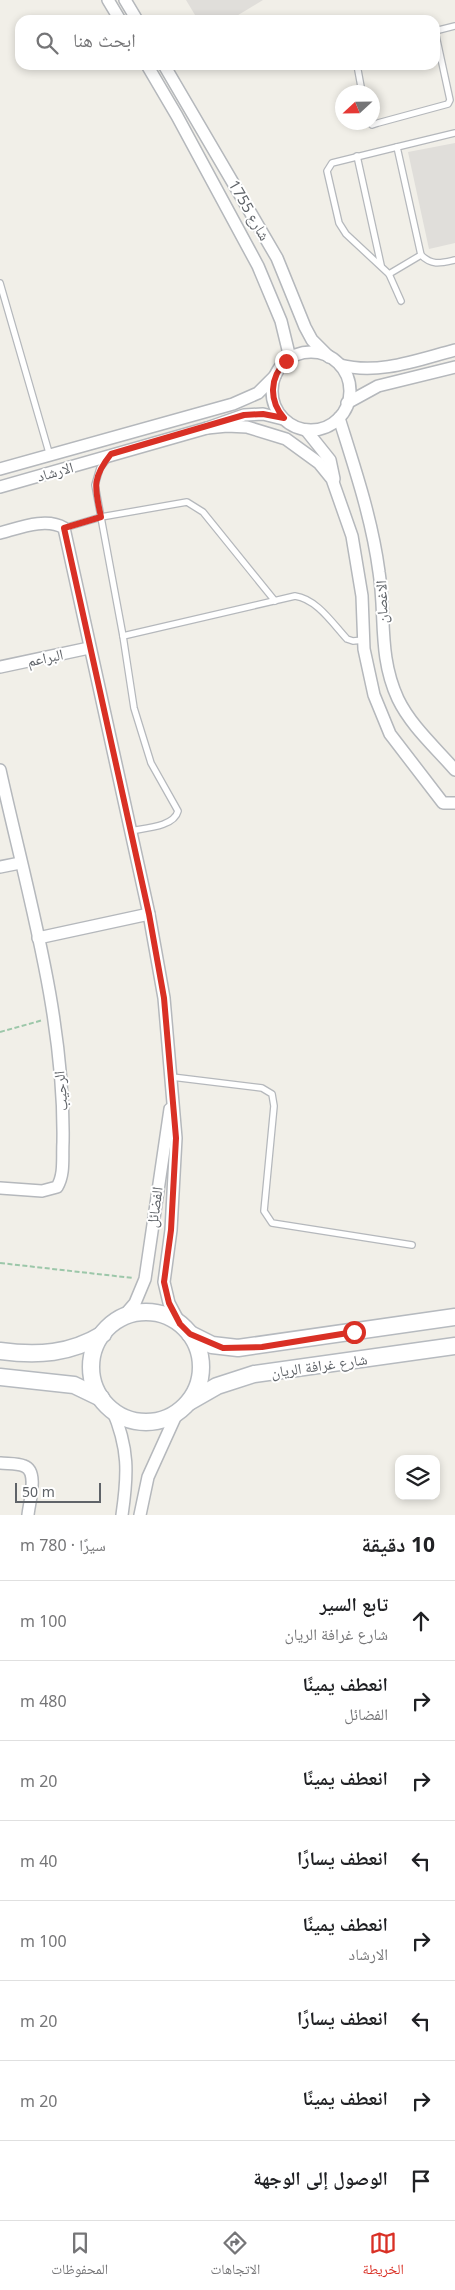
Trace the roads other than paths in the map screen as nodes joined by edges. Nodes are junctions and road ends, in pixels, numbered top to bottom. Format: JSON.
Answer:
{"nodes":[{"id":1,"x":108,"y":0,"type":"edge"},
{"id":2,"x":125,"y":0,"type":"edge"},
{"id":3,"x":117,"y":15,"type":"edge"},
{"id":4,"x":134,"y":15,"type":"edge"},
{"id":5,"x":455,"y":26,"type":"edge"},
{"id":6,"x":440,"y":30,"type":"edge"},
{"id":7,"x":440,"y":54,"type":"edge"},
{"id":8,"x":150,"y":70,"type":"edge"},
{"id":9,"x":167,"y":70,"type":"edge"},
{"id":10,"x":358,"y":70,"type":"edge"},
{"id":11,"x":361,"y":85,"type":"edge"},
{"id":12,"x":380,"y":123,"type":"edge"},
{"id":13,"x":455,"y":133,"type":"edge"},
{"id":14,"x":397,"y":147,"type":"junction"},
{"id":15,"x":357,"y":156,"type":"junction"},
{"id":16,"x":421,"y":255,"type":"junction"},
{"id":17,"x":455,"y":260,"type":"edge"},
{"id":18,"x":381,"y":265,"type":"junction"},
{"id":19,"x":389,"y":274,"type":"junction"},
{"id":20,"x":0,"y":283,"type":"edge"},
{"id":21,"x":402,"y":301,"type":"dead end"},
{"id":22,"x":455,"y":350,"type":"edge"},
{"id":23,"x":329,"y":357,"type":"junction"},
{"id":24,"x":290,"y":358,"type":"junction"},
{"id":25,"x":340,"y":365,"type":"junction"},
{"id":26,"x":455,"y":367,"type":"edge"},
{"id":27,"x":275,"y":376,"type":"junction"},
{"id":28,"x":348,"y":403,"type":"junction"},
{"id":29,"x":284,"y":418,"type":"junction"},
{"id":30,"x":339,"y":418,"type":"junction"},
{"id":31,"x":207,"y":428,"type":"junction"},
{"id":32,"x":306,"y":430,"type":"junction"},
{"id":33,"x":111,"y":454,"type":"junction"},
{"id":34,"x":50,"y":456,"type":"junction"},
{"id":35,"x":0,"y":470,"type":"edge"},
{"id":36,"x":0,"y":486,"type":"edge"},
{"id":37,"x":339,"y":498,"type":"junction"},
{"id":38,"x":101,"y":517,"type":"junction"},
{"id":39,"x":61,"y":526,"type":"junction"},
{"id":40,"x":0,"y":533,"type":"edge"},
{"id":41,"x":275,"y":601,"type":"junction"},
{"id":42,"x":124,"y":636,"type":"junction"},
{"id":43,"x":364,"y":640,"type":"junction"},
{"id":44,"x":90,"y":648,"type":"junction"},
{"id":45,"x":0,"y":667,"type":"edge"},
{"id":46,"x":0,"y":770,"type":"edge"},
{"id":47,"x":455,"y":770,"type":"edge"},
{"id":48,"x":455,"y":803,"type":"edge"},
{"id":49,"x":130,"y":831,"type":"junction"},
{"id":50,"x":20,"y":863,"type":"junction"},
{"id":51,"x":0,"y":867,"type":"edge"},
{"id":52,"x":149,"y":914,"type":"junction"},
{"id":53,"x":38,"y":938,"type":"junction"},
{"id":54,"x":172,"y":1077,"type":"junction"},
{"id":55,"x":174,"y":1090,"type":"junction"},
{"id":56,"x":0,"y":1188,"type":"edge"},
{"id":57,"x":412,"y":1245,"type":"dead end"},
{"id":58,"x":123,"y":1317,"type":"junction"},
{"id":59,"x":455,"y":1317,"type":"edge"},
{"id":60,"x":185,"y":1329,"type":"junction"},
{"id":61,"x":103,"y":1334,"type":"junction"},
{"id":62,"x":455,"y":1346,"type":"edge"},
{"id":63,"x":0,"y":1352,"type":"edge"},
{"id":64,"x":0,"y":1377,"type":"edge"},
{"id":65,"x":107,"y":1404,"type":"junction"},
{"id":66,"x":183,"y":1407,"type":"junction"},
{"id":67,"x":0,"y":1463,"type":"edge"},
{"id":68,"x":28,"y":1515,"type":"edge"},
{"id":69,"x":122,"y":1515,"type":"edge"},
{"id":70,"x":140,"y":1515,"type":"edge"}],
"edges":[{"from":1,"to":3,"type":"street"},
{"from":2,"to":4,"type":"street"},
{"from":5,"to":6,"type":"lane"},
{"from":7,"to":12,"type":"lane"},
{"from":8,"to":24,"type":"street","name":"شارع 1755"},
{"from":9,"to":23,"type":"street","name":"شارع 1755"},
{"from":10,"to":11,"type":"lane"},
{"from":13,"to":14,"type":"lane"},
{"from":14,"to":15,"type":"lane"},
{"from":14,"to":16,"type":"lane"},
{"from":15,"to":18,"type":"lane"},
{"from":15,"to":18,"type":"lane"},
{"from":16,"to":17,"type":"lane"},
{"from":16,"to":19,"type":"lane"},
{"from":18,"to":19,"type":"lane"},
{"from":19,"to":21,"type":"lane"},
{"from":20,"to":34,"type":"lane"},
{"from":22,"to":25,"type":"street"},
{"from":23,"to":24,"type":"street"},
{"from":23,"to":25,"type":"street"},
{"from":24,"to":27,"type":"street"},
{"from":25,"to":28,"type":"street"},
{"from":26,"to":28,"type":"street"},
{"from":27,"to":29,"type":"street"},
{"from":27,"to":34,"type":"street","name":"الارشاد"},
{"from":28,"to":30,"type":"street"},
{"from":29,"to":31,"type":"street","name":"الارشاد"},
{"from":29,"to":32,"type":"street"},
{"from":30,"to":32,"type":"street"},
{"from":30,"to":47,"type":"street","name":"الاغصان"},
{"from":31,"to":33,"type":"street","name":"الارشاد"},
{"from":31,"to":37,"type":"street","name":"الاغصان"},
{"from":32,"to":37,"type":"street","name":"الاغصان"},
{"from":33,"to":36,"type":"street","name":"الارشاد"},
{"from":33,"to":38,"type":"lane"},
{"from":34,"to":35,"type":"street","name":"الارشاد"},
{"from":37,"to":43,"type":"street","name":"الاغصان"},
{"from":38,"to":39,"type":"lane"},
{"from":38,"to":41,"type":"lane"},
{"from":38,"to":42,"type":"lane"},
{"from":39,"to":40,"type":"street"},
{"from":39,"to":44,"type":"street","name":"الفضائل"},
{"from":41,"to":42,"type":"lane"},
{"from":41,"to":43,"type":"lane"},
{"from":42,"to":49,"type":"lane"},
{"from":43,"to":48,"type":"street","name":"الاغصان"},
{"from":44,"to":45,"type":"street","name":"البراعم"},
{"from":44,"to":49,"type":"street","name":"الفضائل"},
{"from":46,"to":50,"type":"street","name":"الرحيب"},
{"from":49,"to":52,"type":"street","name":"الفضائل"},
{"from":50,"to":51,"type":"street"},
{"from":50,"to":53,"type":"street","name":"الرحيب"},
{"from":52,"to":53,"type":"street"},
{"from":52,"to":54,"type":"street","name":"الفضائل"},
{"from":53,"to":56,"type":"street","name":"الرحيب"},
{"from":54,"to":55,"type":"street","name":"الفضائل"},
{"from":54,"to":57,"type":"lane"},
{"from":55,"to":58,"type":"street","name":"الفضائل"},
{"from":55,"to":60,"type":"street","name":"الفضائل"},
{"from":58,"to":60,"type":"main road"},
{"from":58,"to":61,"type":"main road"},
{"from":59,"to":60,"type":"main road","name":"شارع غرافة الريان"},
{"from":60,"to":66,"type":"main road"},
{"from":61,"to":63,"type":"main road"},
{"from":61,"to":65,"type":"main road"},
{"from":62,"to":66,"type":"main road","name":"شارع غرافة الريان"},
{"from":64,"to":65,"type":"main road"},
{"from":65,"to":66,"type":"main road"},
{"from":65,"to":69,"type":"street"},
{"from":66,"to":70,"type":"street"},
{"from":67,"to":68,"type":"street"}]}
